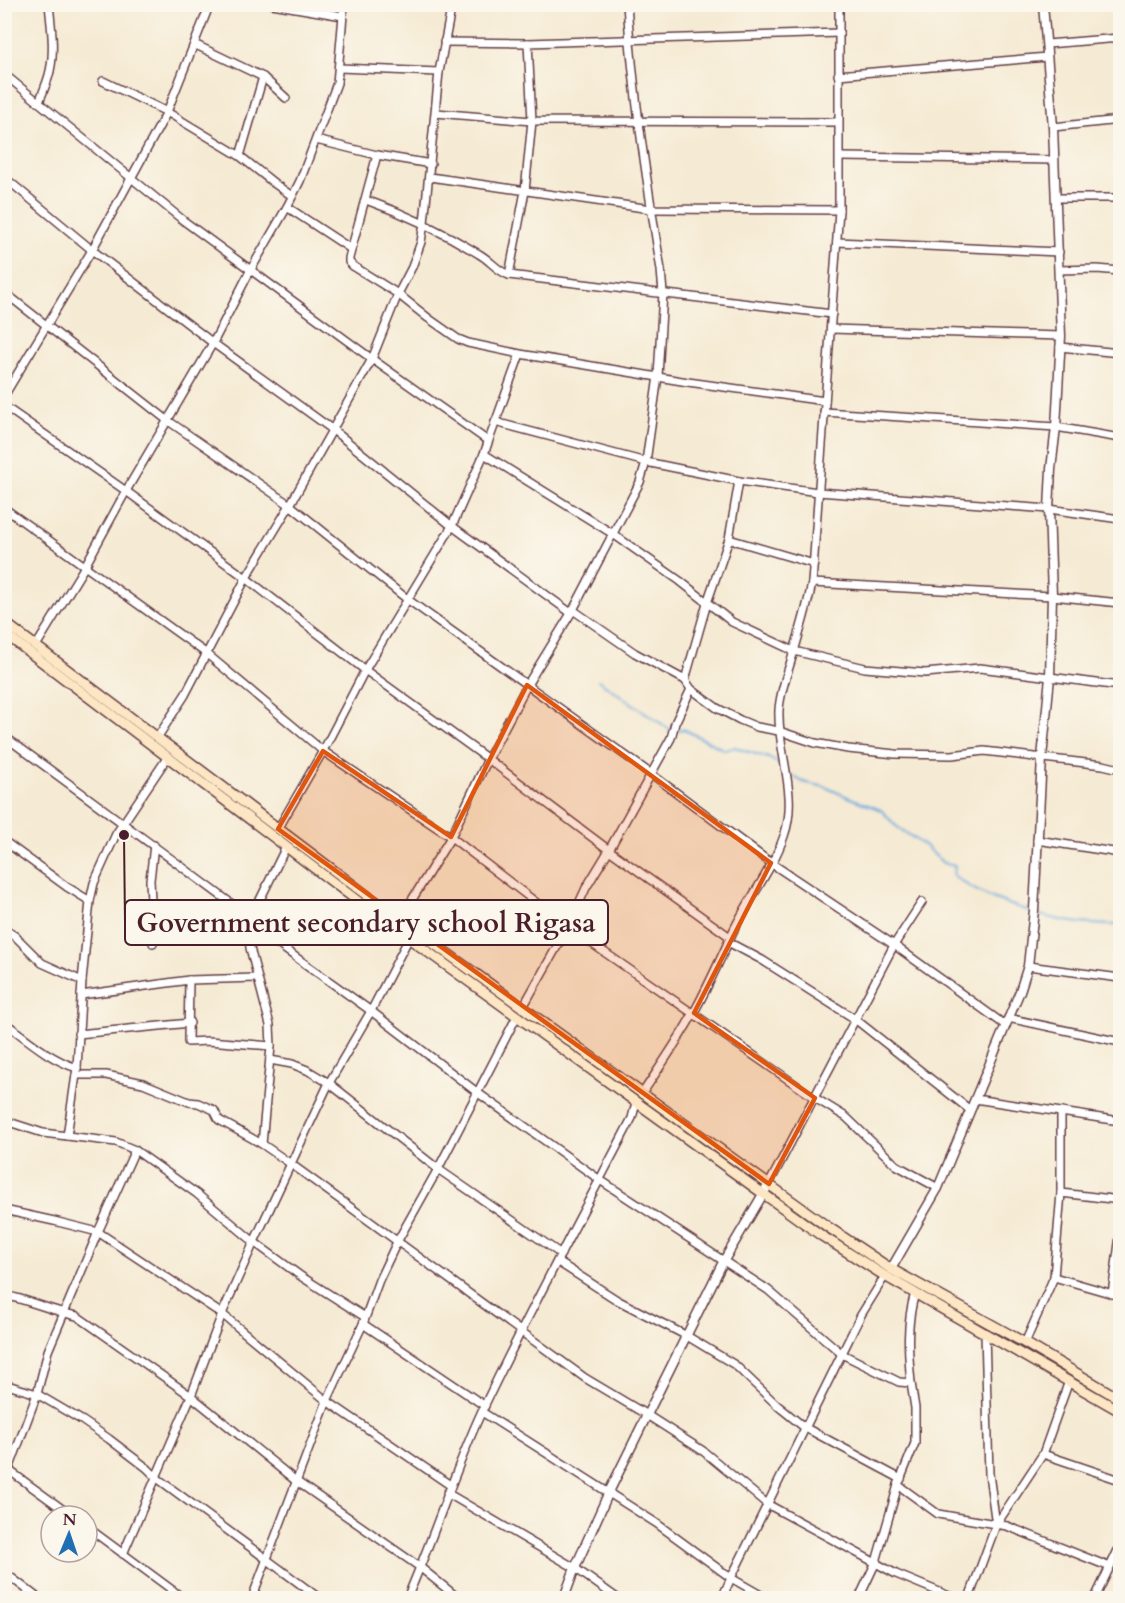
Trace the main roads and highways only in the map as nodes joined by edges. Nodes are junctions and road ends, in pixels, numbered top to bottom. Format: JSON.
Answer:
{"nodes":[{"id":1,"x":4,"y":622,"type":"edge"},
{"id":2,"x":4,"y":633,"type":"edge"},
{"id":3,"x":520,"y":1012,"type":"junction"},
{"id":4,"x":888,"y":1272,"type":"junction"},
{"id":5,"x":958,"y":1312,"type":"junction"},
{"id":6,"x":1120,"y":1399,"type":"edge"},
{"id":7,"x":1120,"y":1412,"type":"edge"}],
"edges":[{"from":1,"to":3,"type":"main road"},
{"from":2,"to":3,"type":"main road"},
{"from":3,"to":4,"type":"main road"},
{"from":4,"to":5,"type":"main road"},
{"from":4,"to":5,"type":"main road"},
{"from":5,"to":6,"type":"main road"},
{"from":5,"to":7,"type":"main road"}]}
